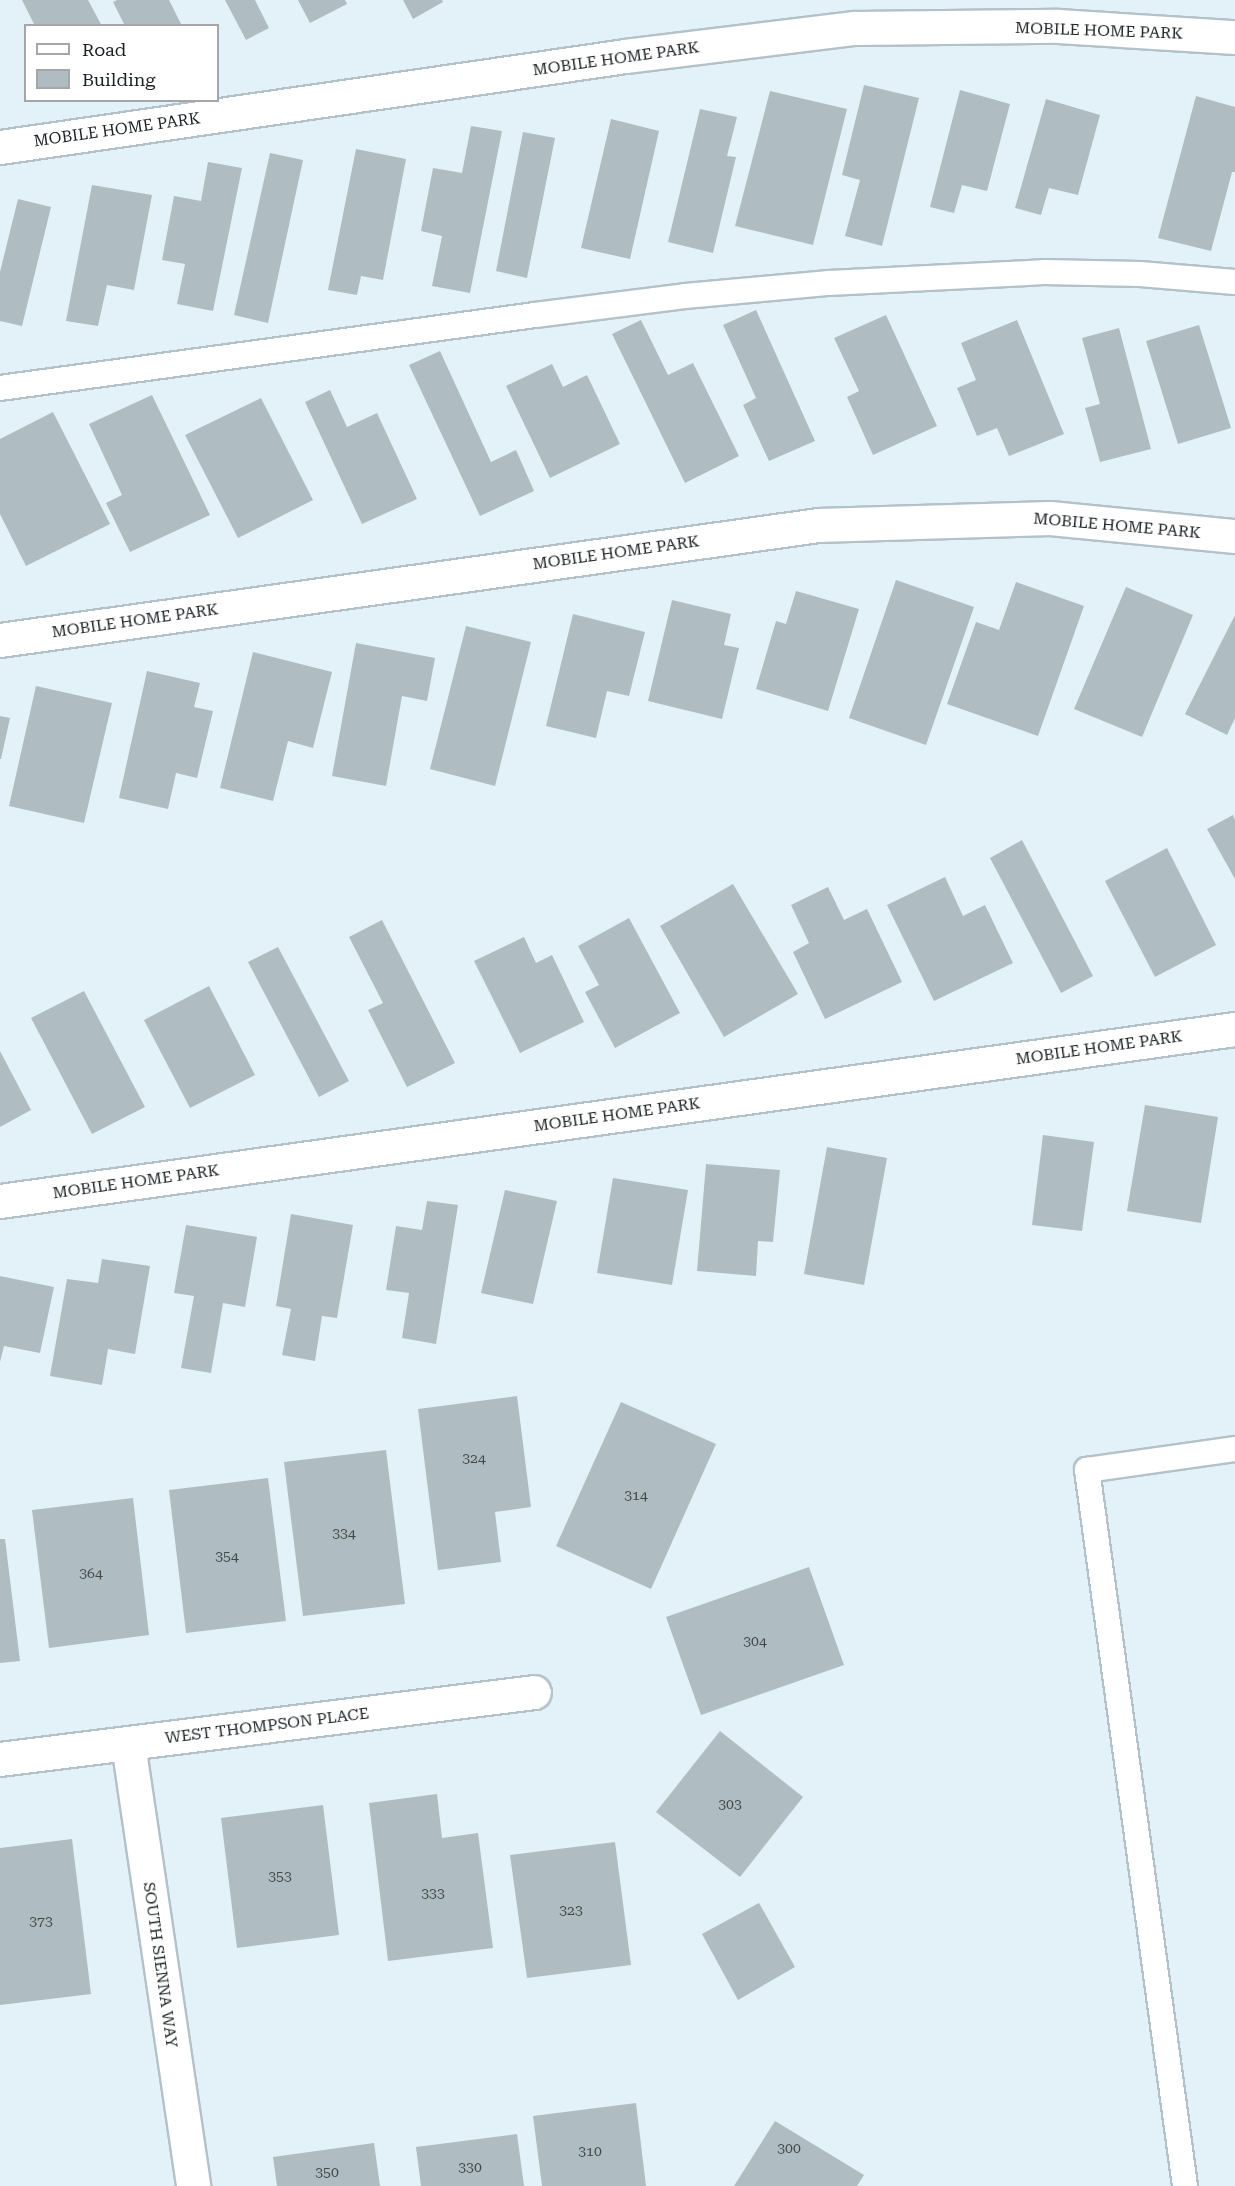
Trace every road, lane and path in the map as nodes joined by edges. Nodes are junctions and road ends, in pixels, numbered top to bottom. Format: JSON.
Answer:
{"nodes":[{"id":1,"x":1235,"y":37,"type":"edge"},
{"id":2,"x":0,"y":147,"type":"edge"},
{"id":3,"x":1235,"y":282,"type":"edge"},
{"id":4,"x":0,"y":388,"type":"edge"},
{"id":5,"x":1235,"y":536,"type":"edge"},
{"id":6,"x":0,"y":640,"type":"edge"},
{"id":7,"x":1235,"y":1029,"type":"edge"},
{"id":8,"x":0,"y":1201,"type":"edge"},
{"id":9,"x":1235,"y":1449,"type":"edge"},
{"id":10,"x":534,"y":1692,"type":"dead end"},
{"id":11,"x":128,"y":1744,"type":"junction"},
{"id":12,"x":0,"y":1759,"type":"edge"},
{"id":13,"x":193,"y":2186,"type":"edge"},
{"id":14,"x":1185,"y":2186,"type":"edge"}],
"edges":[{"from":1,"to":2,"type":"street","name":"MOBILE HOME PARK"},
{"from":3,"to":4,"type":"lane"},
{"from":5,"to":6,"type":"street","name":"MOBILE HOME PARK"},
{"from":7,"to":8,"type":"street","name":"MOBILE HOME PARK"},
{"from":9,"to":14,"type":"lane"},
{"from":10,"to":11,"type":"street","name":"WEST THOMPSON PLACE"},
{"from":11,"to":12,"type":"street","name":"WEST THOMPSON PLACE"},
{"from":11,"to":13,"type":"street","name":"SOUTH SIENNA WAY"}]}
